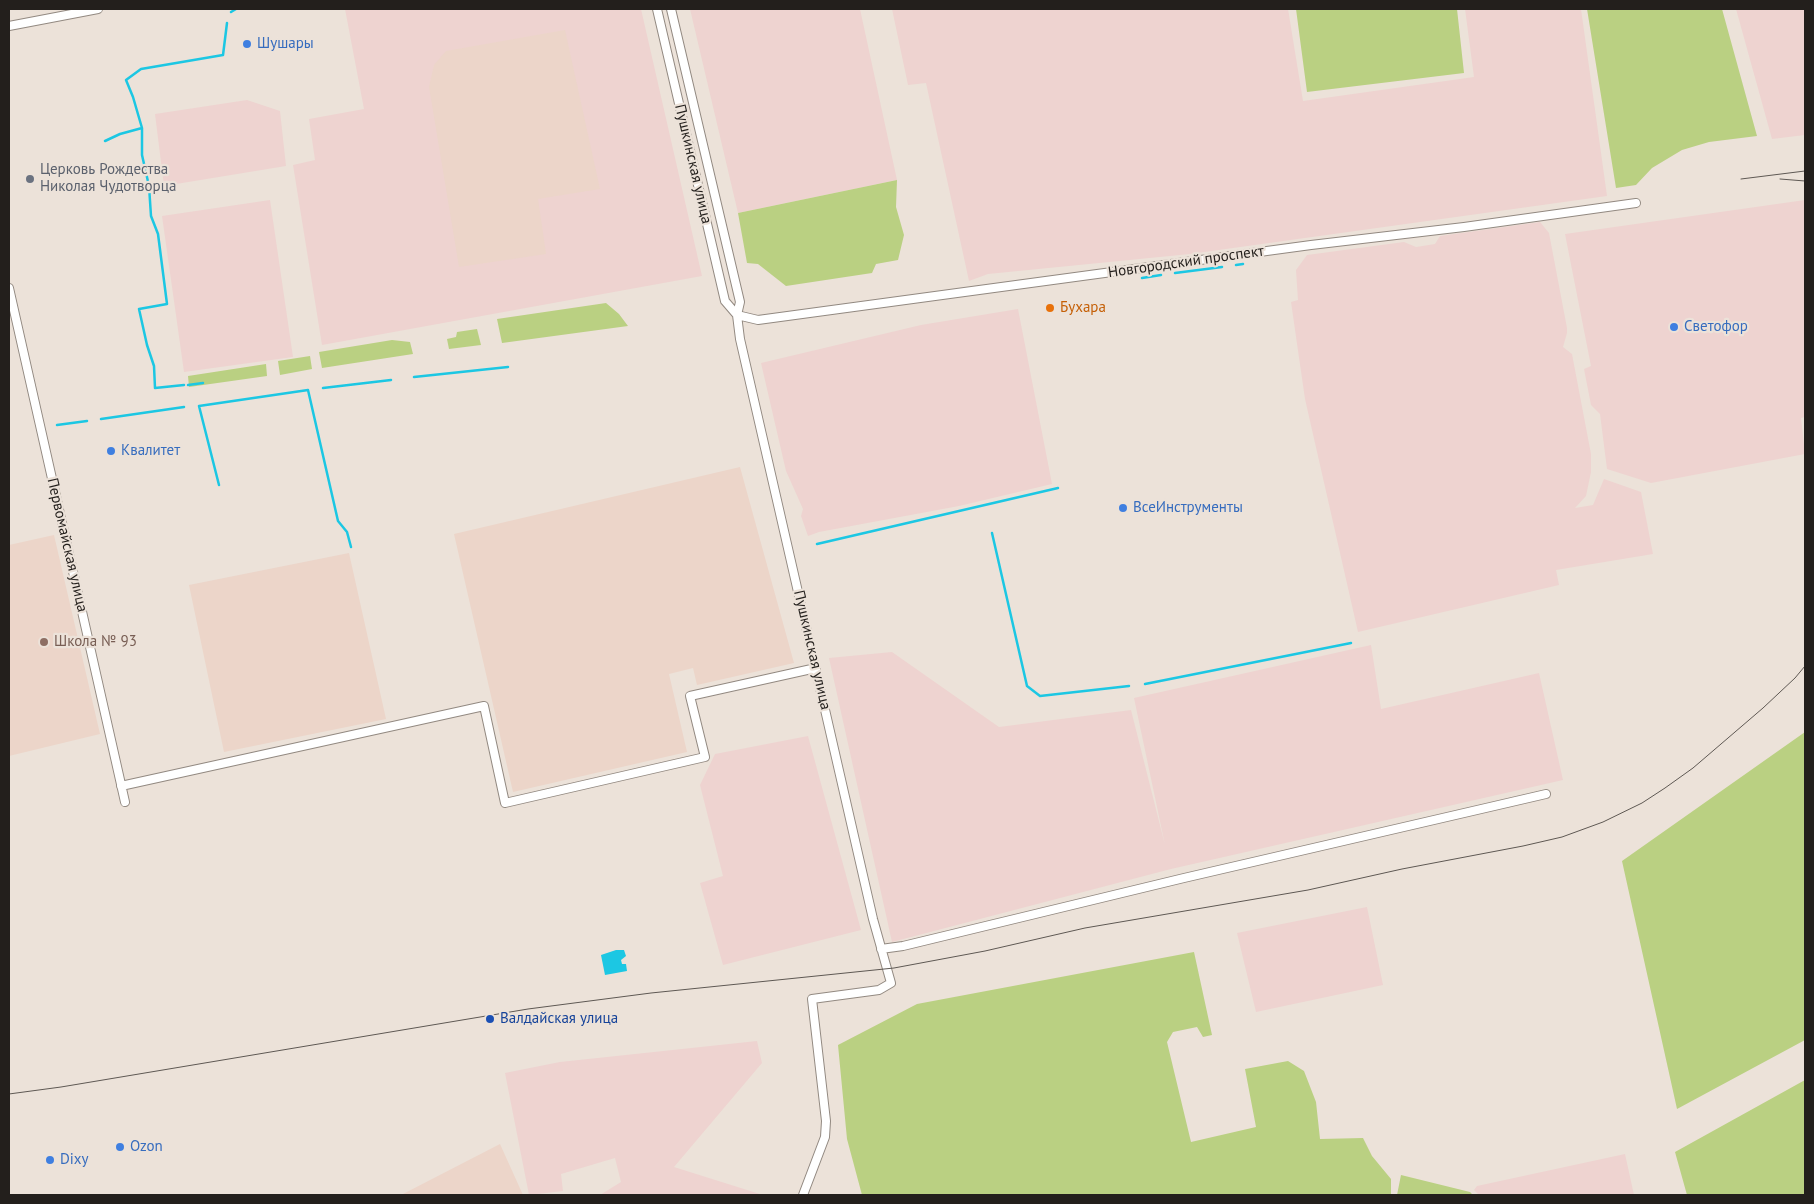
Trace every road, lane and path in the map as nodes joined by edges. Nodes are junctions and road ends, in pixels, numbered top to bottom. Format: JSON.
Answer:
{"nodes":[{"id":1,"x":98,"y":9,"type":"edge"},
{"id":2,"x":657,"y":9,"type":"edge"},
{"id":3,"x":671,"y":9,"type":"edge"},
{"id":4,"x":9,"y":26,"type":"edge"},
{"id":5,"x":1636,"y":203,"type":"dead end"},
{"id":6,"x":9,"y":288,"type":"edge"},
{"id":7,"x":737,"y":316,"type":"junction"},
{"id":8,"x":816,"y":668,"type":"junction"},
{"id":9,"x":121,"y":786,"type":"junction"},
{"id":10,"x":1546,"y":794,"type":"dead end"},
{"id":11,"x":125,"y":802,"type":"dead end"},
{"id":12,"x":881,"y":949,"type":"junction"},
{"id":13,"x":803,"y":1195,"type":"edge"}],
"edges":[{"from":1,"to":4,"type":"street"},
{"from":2,"to":7,"type":"street","name":"Пушкинская улица"},
{"from":3,"to":7,"type":"street","name":"Пушкинская улица"},
{"from":5,"to":7,"type":"street","name":"Новгородский проспект"},
{"from":6,"to":9,"type":"street","name":"Первомайская улица"},
{"from":7,"to":8,"type":"street","name":"Пушкинская улица"},
{"from":8,"to":9,"type":"street"},
{"from":8,"to":12,"type":"street","name":"Пушкинская улица"},
{"from":9,"to":11,"type":"street","name":"Первомайская улица"},
{"from":10,"to":12,"type":"street"},
{"from":12,"to":13,"type":"street","name":"Пушкинская улица"}]}
